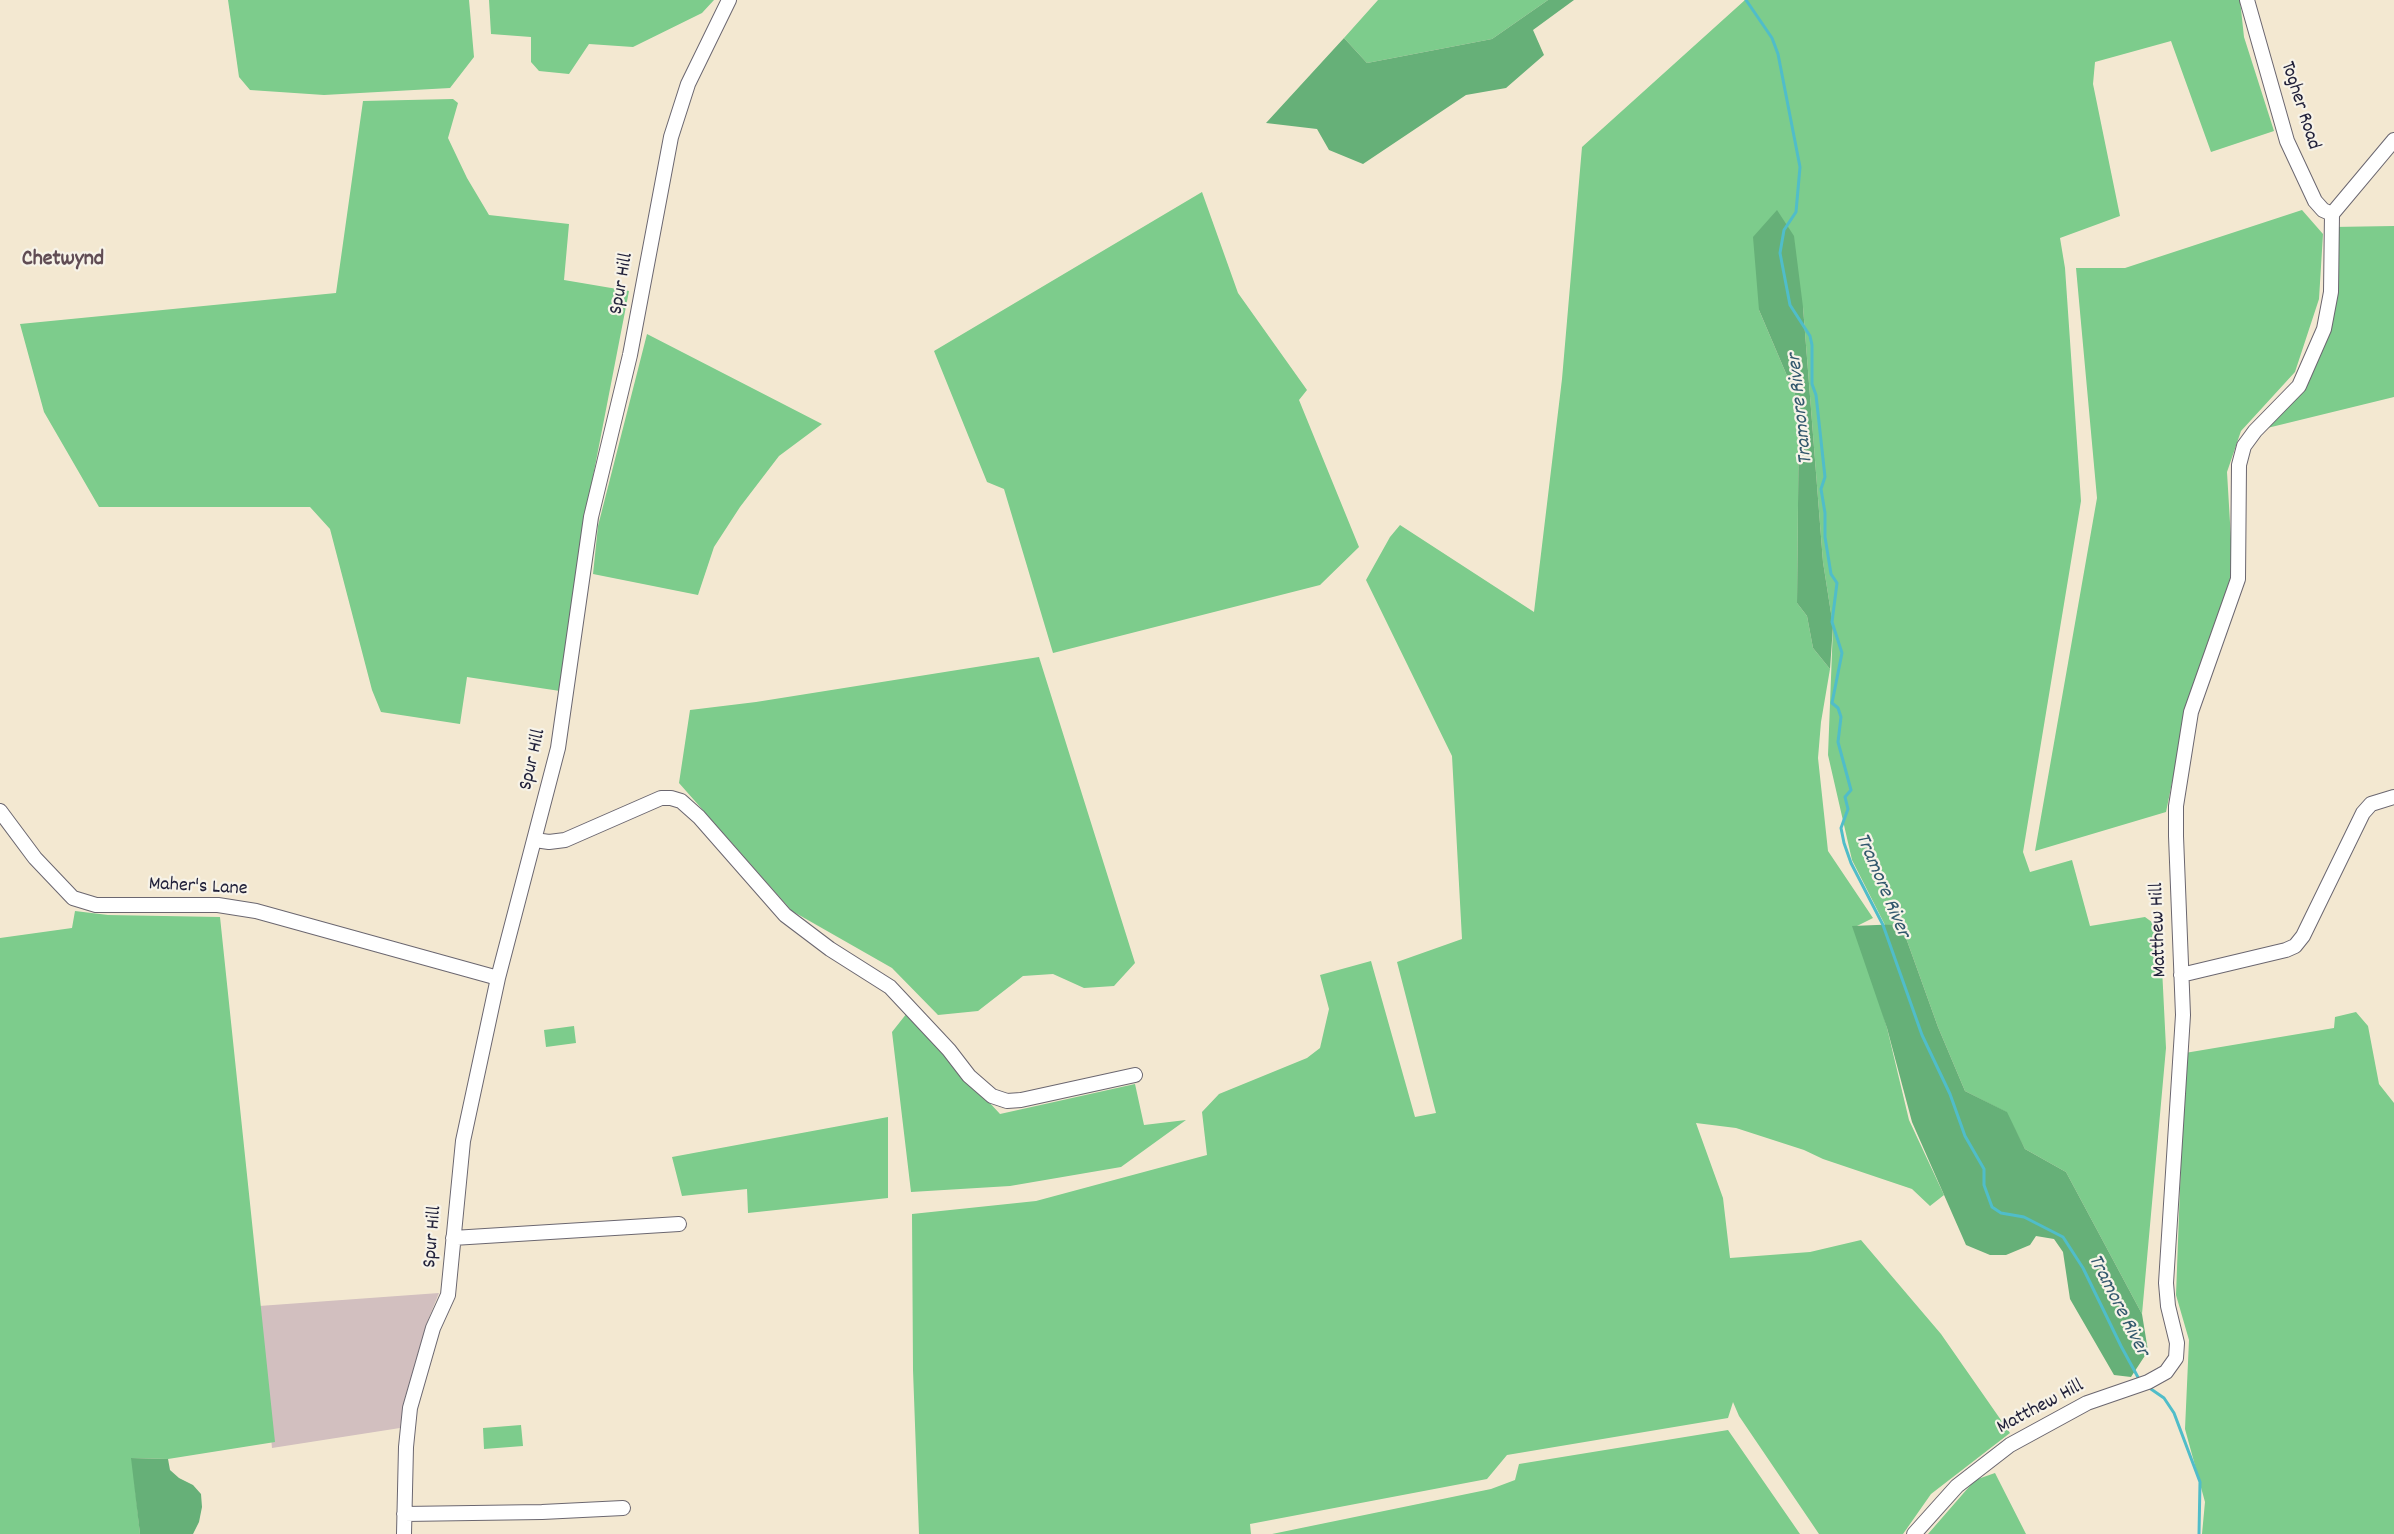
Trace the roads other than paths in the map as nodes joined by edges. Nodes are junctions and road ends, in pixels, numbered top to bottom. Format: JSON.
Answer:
{"nodes":[{"id":1,"x":729,"y":0,"type":"edge"},
{"id":2,"x":2247,"y":0,"type":"edge"},
{"id":3,"x":2394,"y":140,"type":"edge"},
{"id":4,"x":2332,"y":214,"type":"junction"},
{"id":5,"x":2394,"y":796,"type":"edge"},
{"id":6,"x":0,"y":811,"type":"edge"},
{"id":7,"x":535,"y":840,"type":"junction"},
{"id":8,"x":2181,"y":975,"type":"junction"},
{"id":9,"x":498,"y":978,"type":"junction"},
{"id":10,"x":1135,"y":1075,"type":"dead end"},
{"id":11,"x":679,"y":1224,"type":"dead end"},
{"id":12,"x":453,"y":1238,"type":"junction"},
{"id":13,"x":623,"y":1508,"type":"dead end"},
{"id":14,"x":404,"y":1514,"type":"junction"},
{"id":15,"x":404,"y":1534,"type":"edge"},
{"id":16,"x":1914,"y":1534,"type":"edge"}],
"edges":[{"from":1,"to":7,"type":"street","name":"Spur Hill"},
{"from":2,"to":4,"type":"street","name":"Togher Road"},
{"from":3,"to":4,"type":"street"},
{"from":4,"to":8,"type":"street","name":"Matthew Hill"},
{"from":5,"to":8,"type":"street"},
{"from":6,"to":9,"type":"street","name":"Maher's Lane"},
{"from":7,"to":9,"type":"street","name":"Spur Hill"},
{"from":7,"to":10,"type":"street"},
{"from":8,"to":16,"type":"street","name":"Matthew Hill"},
{"from":9,"to":12,"type":"street","name":"Spur Hill"},
{"from":11,"to":12,"type":"street"},
{"from":12,"to":14,"type":"street","name":"Spur Hill"},
{"from":13,"to":14,"type":"street"},
{"from":14,"to":15,"type":"street","name":"Spur Hill"}]}
